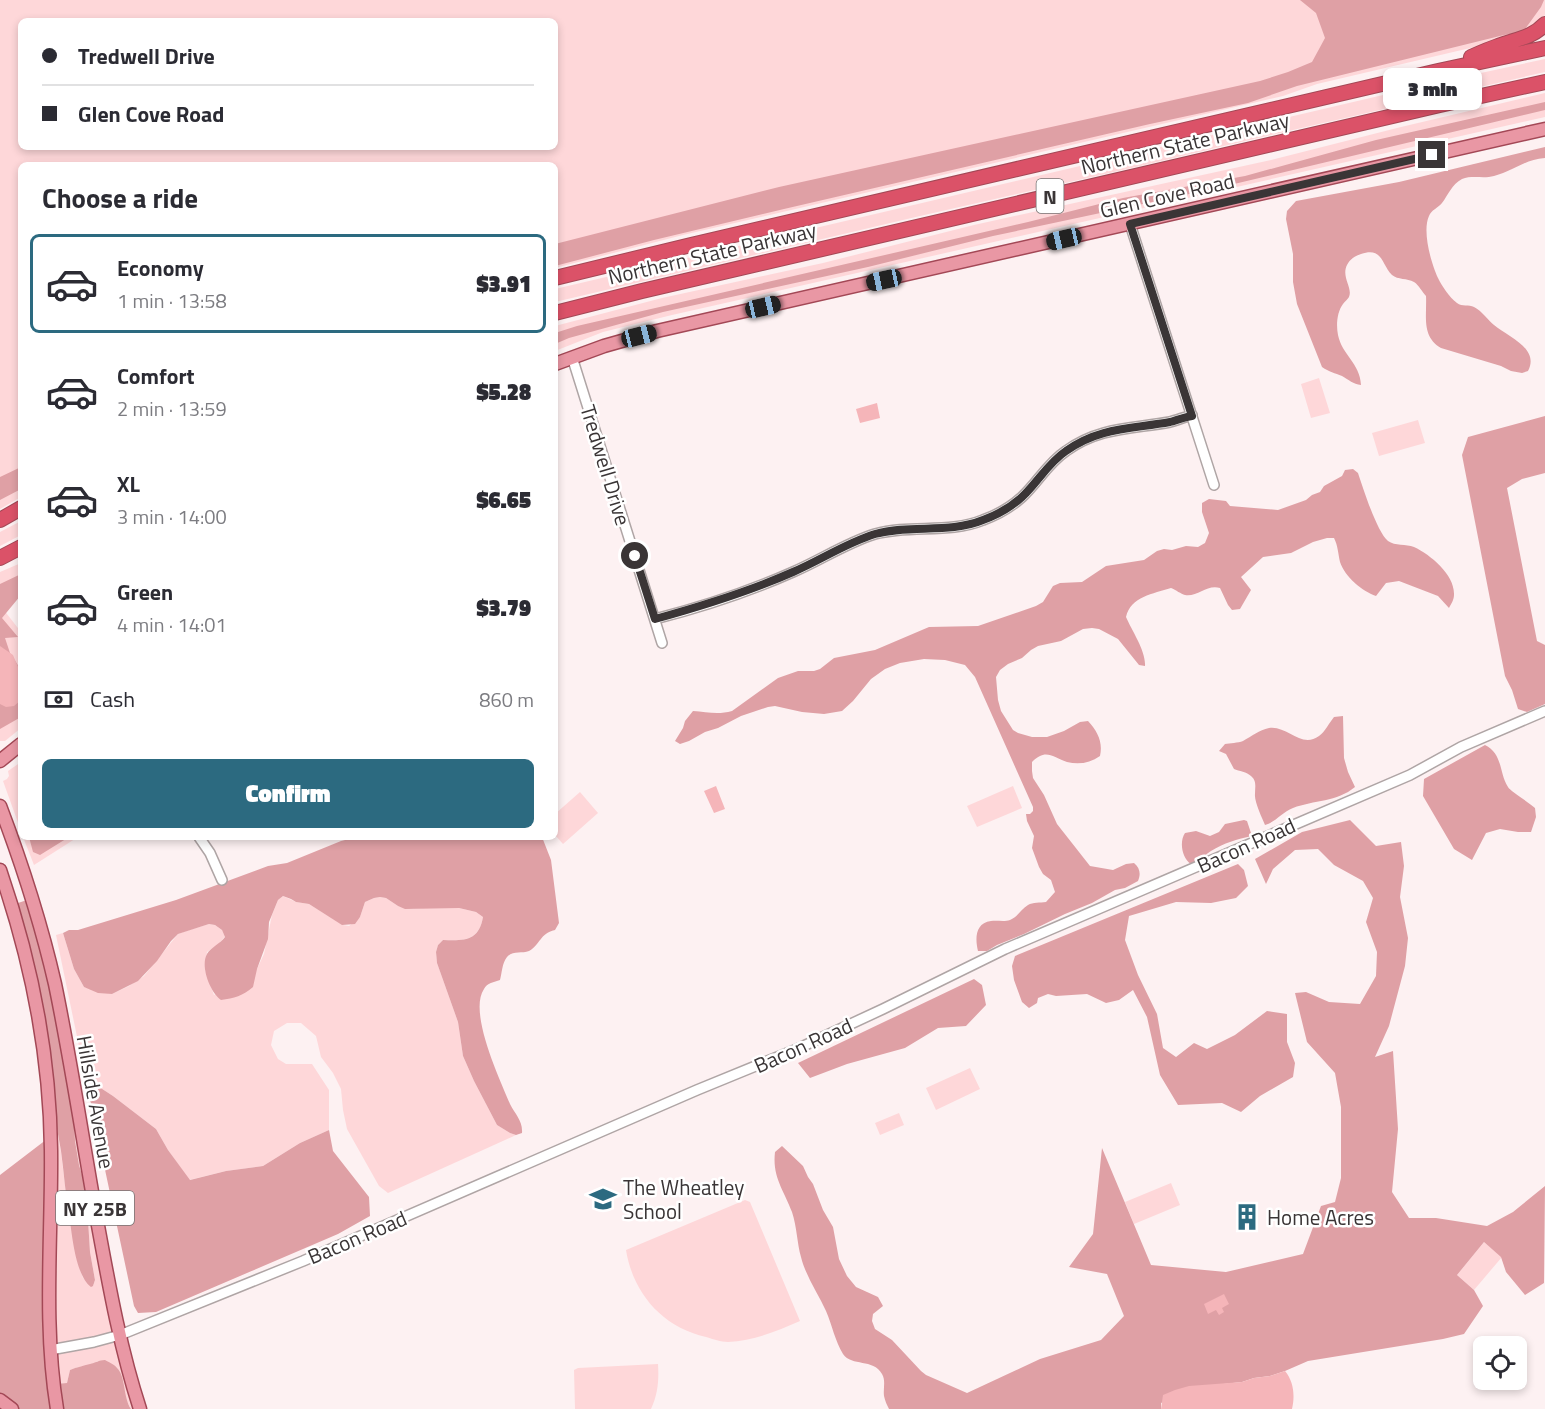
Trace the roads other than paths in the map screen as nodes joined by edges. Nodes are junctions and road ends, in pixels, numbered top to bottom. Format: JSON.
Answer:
{"nodes":[{"id":1,"x":1545,"y":24,"type":"edge"},
{"id":2,"x":1545,"y":48,"type":"edge"},
{"id":3,"x":1438,"y":71,"type":"junction"},
{"id":4,"x":1545,"y":82,"type":"edge"},
{"id":5,"x":1545,"y":129,"type":"edge"},
{"id":6,"x":1130,"y":224,"type":"junction"},
{"id":7,"x":558,"y":277,"type":"edge"},
{"id":8,"x":558,"y":312,"type":"edge"},
{"id":9,"x":572,"y":357,"type":"junction"},
{"id":10,"x":558,"y":363,"type":"edge"},
{"id":11,"x":1192,"y":416,"type":"junction"},
{"id":12,"x":1214,"y":485,"type":"dead end"},
{"id":13,"x":18,"y":510,"type":"edge"},
{"id":14,"x":0,"y":520,"type":"edge"},
{"id":15,"x":18,"y":549,"type":"edge"},
{"id":16,"x":0,"y":558,"type":"edge"},
{"id":17,"x":655,"y":619,"type":"junction"},
{"id":18,"x":662,"y":643,"type":"dead end"},
{"id":19,"x":1545,"y":711,"type":"edge"},
{"id":20,"x":18,"y":746,"type":"edge"},
{"id":21,"x":0,"y":761,"type":"edge"},
{"id":22,"x":0,"y":806,"type":"edge"},
{"id":23,"x":201,"y":840,"type":"edge"},
{"id":24,"x":0,"y":870,"type":"edge"},
{"id":25,"x":222,"y":880,"type":"dead end"},
{"id":26,"x":120,"y":1335,"type":"junction"},
{"id":27,"x":50,"y":1350,"type":"junction"},
{"id":28,"x":0,"y":1400,"type":"edge"},
{"id":29,"x":12,"y":1409,"type":"edge"},
{"id":30,"x":57,"y":1409,"type":"edge"},
{"id":31,"x":140,"y":1409,"type":"edge"}],
"edges":[{"from":1,"to":3,"type":"highway"},
{"from":2,"to":3,"type":"highway","name":"Northern State Parkway","number":"N"},
{"from":3,"to":7,"type":"highway","name":"Northern State Parkway","number":"N"},
{"from":4,"to":8,"type":"highway","name":"Northern State Parkway","number":"N"},
{"from":5,"to":6,"type":"main road","name":"Glen Cove Road"},
{"from":6,"to":9,"type":"main road","name":"Glen Cove Road"},
{"from":6,"to":11,"type":"street"},
{"from":9,"to":10,"type":"main road","name":"Glen Cove Road"},
{"from":9,"to":17,"type":"street","name":"Tredwell Drive"},
{"from":11,"to":12,"type":"street"},
{"from":11,"to":17,"type":"street"},
{"from":13,"to":14,"type":"highway"},
{"from":15,"to":16,"type":"highway"},
{"from":17,"to":18,"type":"street","name":"Tredwell Drive"},
{"from":19,"to":26,"type":"street","name":"Bacon Road"},
{"from":20,"to":21,"type":"main road"},
{"from":22,"to":26,"type":"main road","name":"Hillside Avenue","number":"NY 25B"},
{"from":23,"to":25,"type":"street"},
{"from":24,"to":27,"type":"main road","name":"Hillside Avenue","number":"NY 25B"},
{"from":26,"to":27,"type":"street","name":"Bacon Road"},
{"from":26,"to":31,"type":"main road","name":"Hillside Avenue","number":"NY 25B"},
{"from":27,"to":30,"type":"main road","name":"Hillside Avenue","number":"NY 25B"},
{"from":28,"to":29,"type":"main road"}]}
